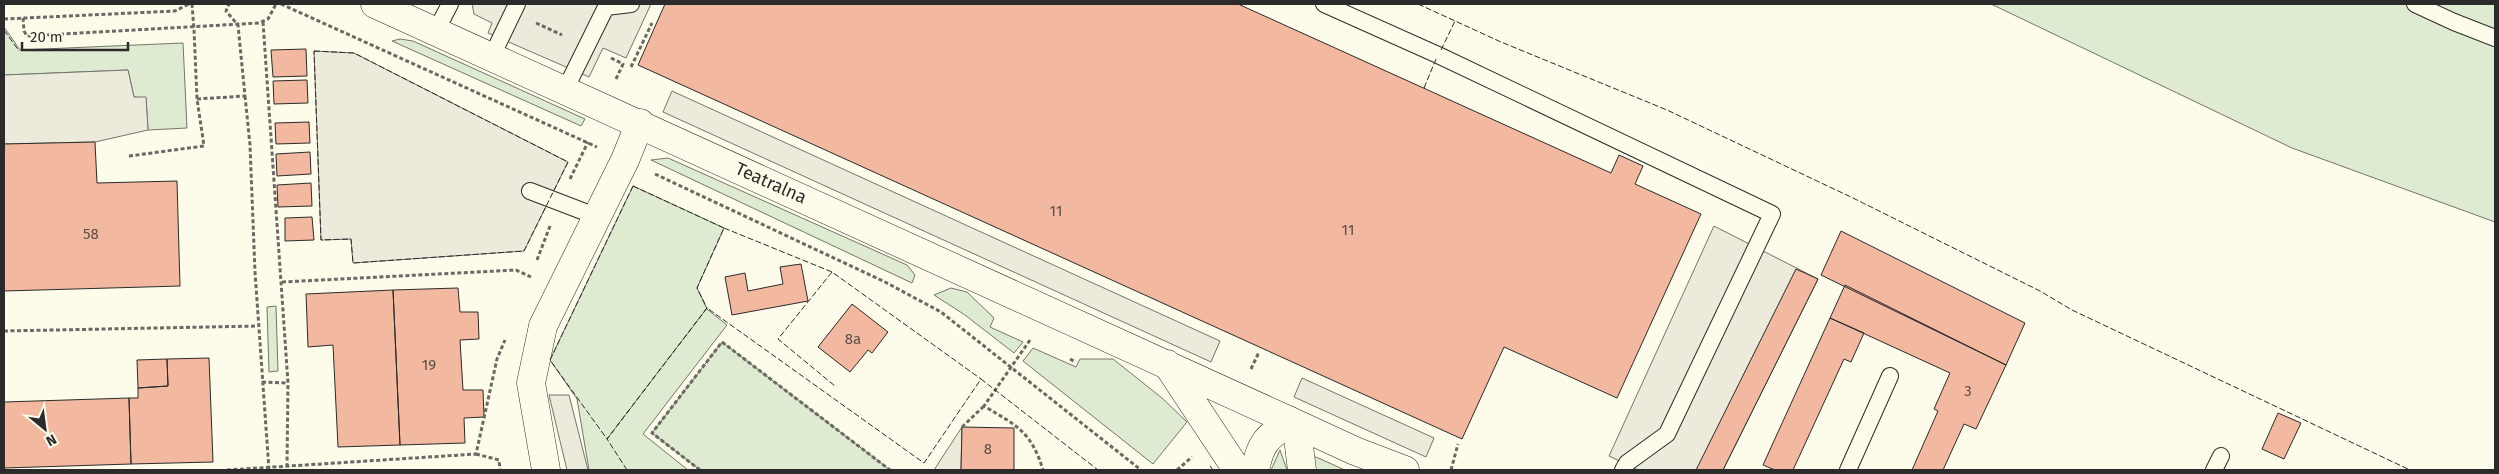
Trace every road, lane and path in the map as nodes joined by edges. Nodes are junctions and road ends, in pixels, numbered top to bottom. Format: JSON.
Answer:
{"nodes":[{"id":1,"x":190,"y":4,"type":"edge"},
{"id":2,"x":229,"y":4,"type":"edge"},
{"id":3,"x":276,"y":4,"type":"edge"},
{"id":4,"x":281,"y":4,"type":"edge"},
{"id":5,"x":375,"y":4,"type":"edge"},
{"id":6,"x":450,"y":4,"type":"edge"},
{"id":7,"x":631,"y":4,"type":"edge"},
{"id":8,"x":1324,"y":4,"type":"edge"},
{"id":9,"x":2415,"y":4,"type":"edge"},
{"id":10,"x":515,"y":8,"type":"edge"},
{"id":11,"x":23,"y":18,"type":"junction"},
{"id":12,"x":4,"y":19,"type":"edge"},
{"id":13,"x":654,"y":20,"type":"dead end"},
{"id":14,"x":263,"y":22,"type":"junction"},
{"id":15,"x":238,"y":25,"type":"junction"},
{"id":16,"x":436,"y":31,"type":"junction"},
{"id":17,"x":2495,"y":38,"type":"edge"},
{"id":18,"x":587,"y":47,"type":"junction"},
{"id":19,"x":492,"y":56,"type":"junction"},
{"id":20,"x":631,"y":67,"type":"dead end"},
{"id":21,"x":566,"y":90,"type":"junction"},
{"id":22,"x":245,"y":96,"type":"junction"},
{"id":23,"x":198,"y":99,"type":"junction"},
{"id":24,"x":603,"y":107,"type":"junction"},
{"id":25,"x":640,"y":123,"type":"junction"},
{"id":26,"x":587,"y":142,"type":"junction"},
{"id":27,"x":129,"y":156,"type":"dead end"},
{"id":28,"x":625,"y":160,"type":"junction"},
{"id":29,"x":530,"y":191,"type":"dead end"},
{"id":30,"x":559,"y":201,"type":"junction"},
{"id":31,"x":598,"y":217,"type":"junction"},
{"id":32,"x":530,"y":276,"type":"junction"},
{"id":33,"x":282,"y":282,"type":"junction"},
{"id":34,"x":527,"y":286,"type":"dead end"},
{"id":35,"x":258,"y":326,"type":"junction"},
{"id":36,"x":4,"y":331,"type":"edge"},
{"id":37,"x":508,"y":332,"type":"dead end"},
{"id":38,"x":1030,"y":340,"type":"dead end"},
{"id":39,"x":1167,"y":364,"type":"junction"},
{"id":40,"x":1011,"y":366,"type":"junction"},
{"id":41,"x":1890,"y":376,"type":"dead end"},
{"id":42,"x":262,"y":382,"type":"junction"},
{"id":43,"x":288,"y":383,"type":"junction"},
{"id":44,"x":984,"y":406,"type":"junction"},
{"id":45,"x":1290,"y":420,"type":"junction"},
{"id":46,"x":962,"y":427,"type":"dead end"},
{"id":47,"x":1458,"y":444,"type":"dead end"},
{"id":48,"x":476,"y":454,"type":"junction"},
{"id":49,"x":287,"y":466,"type":"junction"},
{"id":50,"x":269,"y":469,"type":"edge"},
{"id":51,"x":227,"y":470,"type":"edge"},
{"id":52,"x":500,"y":470,"type":"edge"},
{"id":53,"x":546,"y":470,"type":"edge"},
{"id":54,"x":700,"y":470,"type":"edge"},
{"id":55,"x":890,"y":470,"type":"edge"},
{"id":56,"x":1042,"y":470,"type":"edge"},
{"id":57,"x":1142,"y":470,"type":"edge"},
{"id":58,"x":1237,"y":470,"type":"edge"},
{"id":59,"x":1255,"y":470,"type":"edge"},
{"id":60,"x":1302,"y":470,"type":"edge"},
{"id":61,"x":1401,"y":470,"type":"edge"},
{"id":62,"x":1451,"y":470,"type":"edge"},
{"id":63,"x":1623,"y":470,"type":"edge"},
{"id":64,"x":1848,"y":470,"type":"edge"}],
"edges":[{"from":1,"to":11,"type":"path"},
{"from":1,"to":23,"type":"path","bridge":true},
{"from":2,"to":15,"type":"path"},
{"from":3,"to":14,"type":"path"},
{"from":4,"to":26,"type":"path"},
{"from":5,"to":16,"type":"street","name":"Teatralna"},
{"from":6,"to":16,"type":"lane"},
{"from":7,"to":18,"type":"lane"},
{"from":8,"to":63,"type":"lane"},
{"from":9,"to":17,"type":"lane"},
{"from":10,"to":18,"type":"path"},
{"from":10,"to":19,"type":"lane"},
{"from":11,"to":12,"type":"path"},
{"from":11,"to":15,"type":"path"},
{"from":13,"to":20,"type":"path"},
{"from":14,"to":15,"type":"path"},
{"from":14,"to":33,"type":"path"},
{"from":15,"to":22,"type":"path"},
{"from":16,"to":19,"type":"street","name":"Teatralna"},
{"from":18,"to":21,"type":"lane"},
{"from":18,"to":24,"type":"path"},
{"from":19,"to":21,"type":"street","name":"Teatralna"},
{"from":21,"to":24,"type":"street","name":"Teatralna"},
{"from":22,"to":23,"type":"path"},
{"from":22,"to":35,"type":"path"},
{"from":23,"to":27,"type":"path"},
{"from":24,"to":25,"type":"street","name":"Teatralna"},
{"from":24,"to":26,"type":"path"},
{"from":25,"to":28,"type":"street"},
{"from":25,"to":39,"type":"street","name":"Teatralna"},
{"from":26,"to":28,"type":"path"},
{"from":26,"to":30,"type":"path"},
{"from":28,"to":31,"type":"street"},
{"from":28,"to":40,"type":"path"},
{"from":29,"to":30,"type":"lane"},
{"from":30,"to":31,"type":"lane"},
{"from":30,"to":32,"type":"path"},
{"from":31,"to":53,"type":"street"},
{"from":32,"to":33,"type":"path"},
{"from":32,"to":34,"type":"path"},
{"from":33,"to":43,"type":"path"},
{"from":35,"to":36,"type":"path"},
{"from":35,"to":42,"type":"path"},
{"from":37,"to":48,"type":"path"},
{"from":38,"to":40,"type":"path"},
{"from":39,"to":45,"type":"street","name":"Teatralna"},
{"from":39,"to":58,"type":"street"},
{"from":40,"to":44,"type":"path"},
{"from":40,"to":57,"type":"path"},
{"from":41,"to":64,"type":"lane"},
{"from":42,"to":43,"type":"path"},
{"from":42,"to":50,"type":"path"},
{"from":43,"to":49,"type":"path"},
{"from":44,"to":46,"type":"path"},
{"from":44,"to":56,"type":"path"},
{"from":45,"to":59,"type":"street"},
{"from":45,"to":60,"type":"street"},
{"from":45,"to":61,"type":"street","name":"Teatralna"},
{"from":47,"to":62,"type":"path"},
{"from":48,"to":49,"type":"path"},
{"from":48,"to":52,"type":"path"},
{"from":49,"to":50,"type":"path"},
{"from":50,"to":51,"type":"path"},
{"from":54,"to":55,"type":"path"}]}
